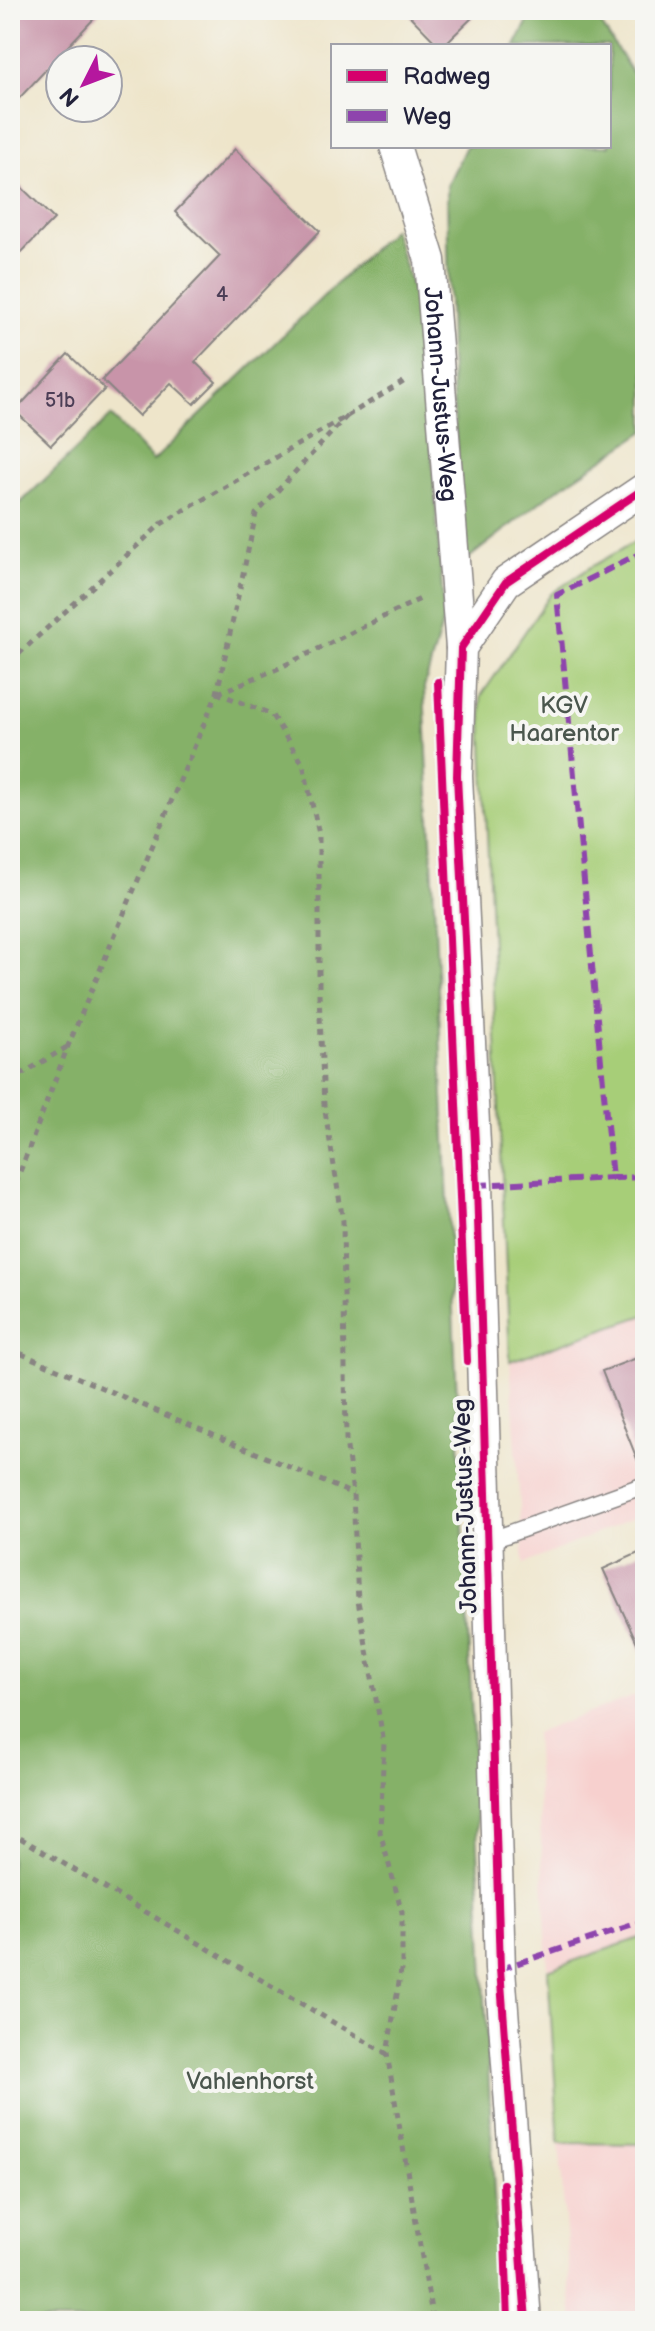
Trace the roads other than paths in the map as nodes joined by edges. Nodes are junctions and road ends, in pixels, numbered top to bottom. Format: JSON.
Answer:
{"nodes":[{"id":1,"x":396,"y":148,"type":"edge"},
{"id":2,"x":645,"y":488,"type":"edge"},
{"id":3,"x":461,"y":648,"type":"junction"},
{"id":4,"x":645,"y":1485,"type":"edge"},
{"id":5,"x":486,"y":1542,"type":"junction"},
{"id":6,"x":526,"y":2321,"type":"edge"}],
"edges":[{"from":1,"to":3,"type":"street","name":"Johann-Justus-Weg"},
{"from":2,"to":3,"type":"street"},
{"from":3,"to":5,"type":"street","name":"Johann-Justus-Weg"},
{"from":4,"to":5,"type":"lane"},
{"from":5,"to":6,"type":"street","name":"Johann-Justus-Weg"}]}
